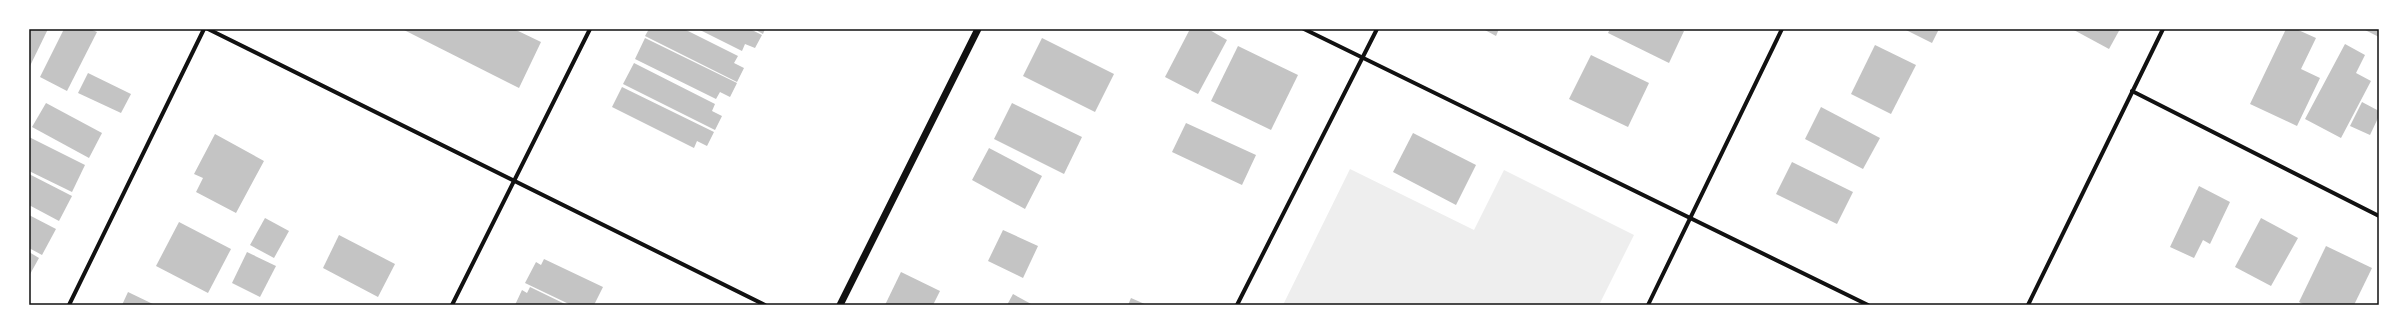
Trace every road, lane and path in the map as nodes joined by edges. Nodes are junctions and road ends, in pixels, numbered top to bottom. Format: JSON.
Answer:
{"nodes":[{"id":1,"x":204,"y":29,"type":"edge"},
{"id":2,"x":208,"y":29,"type":"edge"},
{"id":3,"x":590,"y":29,"type":"edge"},
{"id":4,"x":978,"y":29,"type":"edge"},
{"id":5,"x":1304,"y":29,"type":"edge"},
{"id":6,"x":1377,"y":29,"type":"edge"},
{"id":7,"x":1782,"y":29,"type":"edge"},
{"id":8,"x":2163,"y":29,"type":"edge"},
{"id":9,"x":1363,"y":58,"type":"junction"},
{"id":10,"x":2132,"y":91,"type":"junction"},
{"id":11,"x":515,"y":180,"type":"junction"},
{"id":12,"x":2379,"y":216,"type":"edge"},
{"id":13,"x":1691,"y":217,"type":"junction"},
{"id":14,"x":69,"y":305,"type":"edge"},
{"id":15,"x":452,"y":305,"type":"edge"},
{"id":16,"x":765,"y":305,"type":"edge"},
{"id":17,"x":840,"y":305,"type":"edge"},
{"id":18,"x":1238,"y":305,"type":"edge"},
{"id":19,"x":1648,"y":305,"type":"edge"},
{"id":20,"x":1868,"y":305,"type":"edge"},
{"id":21,"x":2028,"y":305,"type":"edge"}],
"edges":[{"from":1,"to":14,"type":"street"},
{"from":2,"to":11,"type":"street"},
{"from":3,"to":11,"type":"street"},
{"from":4,"to":17,"type":"street"},
{"from":5,"to":9,"type":"street"},
{"from":6,"to":9,"type":"street"},
{"from":7,"to":13,"type":"street"},
{"from":8,"to":10,"type":"street"},
{"from":9,"to":13,"type":"street"},
{"from":9,"to":18,"type":"street"},
{"from":10,"to":12,"type":"street"},
{"from":10,"to":21,"type":"street"},
{"from":11,"to":15,"type":"street"},
{"from":11,"to":16,"type":"street"},
{"from":13,"to":19,"type":"street"},
{"from":13,"to":20,"type":"street"}]}
